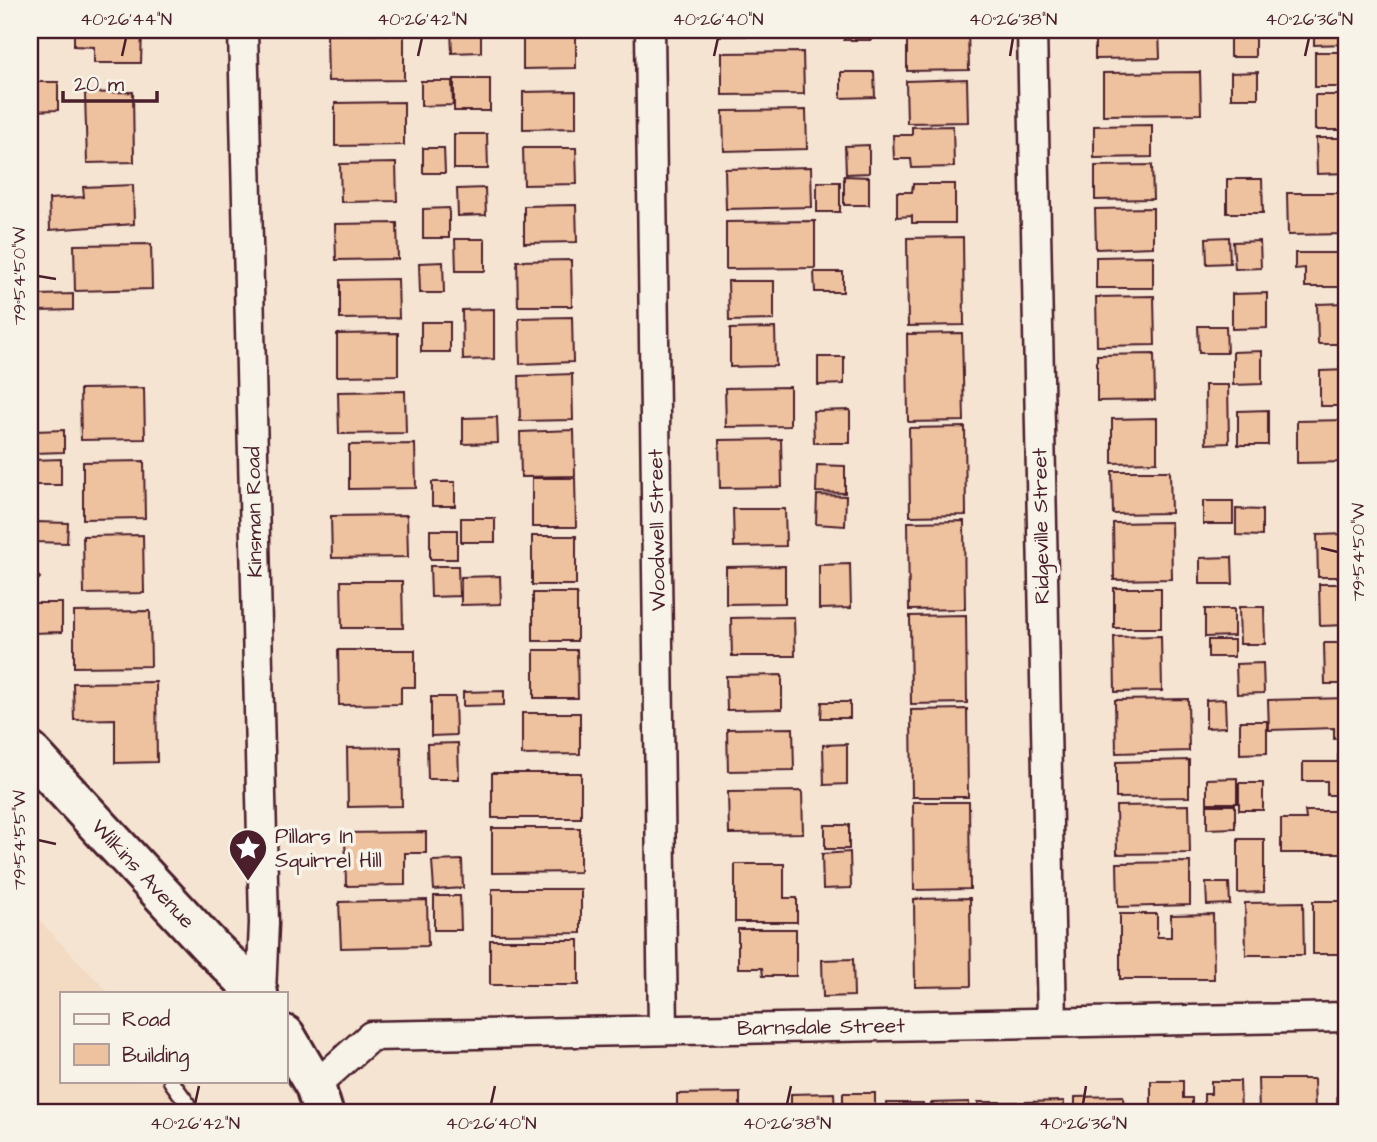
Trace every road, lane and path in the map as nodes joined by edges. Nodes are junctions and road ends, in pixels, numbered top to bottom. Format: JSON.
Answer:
{"nodes":[{"id":1,"x":243,"y":30,"type":"edge"},
{"id":2,"x":650,"y":30,"type":"edge"},
{"id":3,"x":1032,"y":30,"type":"edge"},
{"id":4,"x":30,"y":752,"type":"edge"},
{"id":5,"x":259,"y":992,"type":"edge"},
{"id":6,"x":260,"y":992,"type":"edge"},
{"id":7,"x":1347,"y":1017,"type":"edge"},
{"id":8,"x":1052,"y":1023,"type":"junction"},
{"id":9,"x":663,"y":1030,"type":"junction"},
{"id":10,"x":287,"y":1039,"type":"edge"},
{"id":11,"x":172,"y":1082,"type":"edge"},
{"id":12,"x":319,"y":1099,"type":"edge"},
{"id":13,"x":189,"y":1112,"type":"edge"}],
"edges":[{"from":1,"to":6,"type":"street","name":"Kinsman Road"},
{"from":2,"to":9,"type":"street","name":"Woodwell Street"},
{"from":3,"to":8,"type":"street","name":"Ridgeville Street"},
{"from":4,"to":5,"type":"main road","name":"Wilkins Avenue"},
{"from":7,"to":8,"type":"street","name":"Barnsdale Street"},
{"from":8,"to":9,"type":"street","name":"Barnsdale Street"},
{"from":9,"to":12,"type":"street","name":"Barnsdale Street"},
{"from":10,"to":12,"type":"main road"},
{"from":11,"to":13,"type":"lane"}]}
